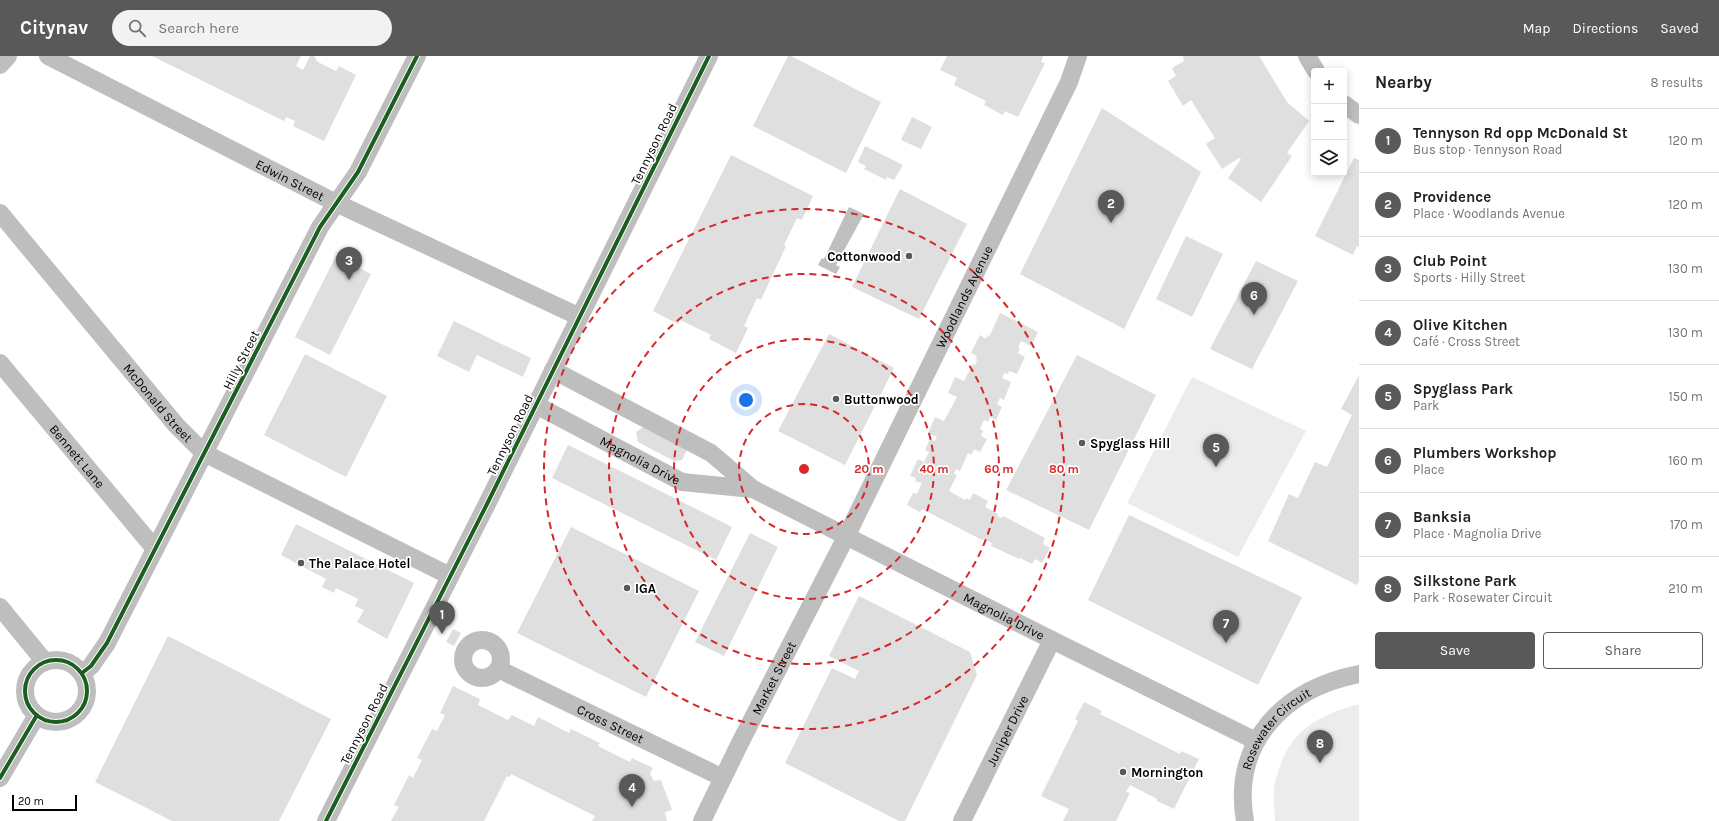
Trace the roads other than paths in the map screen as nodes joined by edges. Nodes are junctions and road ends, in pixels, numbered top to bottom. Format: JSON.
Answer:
{"nodes":[{"id":1,"x":8,"y":56,"type":"edge"},
{"id":2,"x":48,"y":56,"type":"edge"},
{"id":3,"x":417,"y":56,"type":"edge"},
{"id":4,"x":709,"y":56,"type":"edge"},
{"id":5,"x":1078,"y":56,"type":"edge"},
{"id":6,"x":1307,"y":56,"type":"edge"},
{"id":7,"x":0,"y":65,"type":"edge"},
{"id":8,"x":1314,"y":68,"type":"edge"},
{"id":9,"x":1347,"y":106,"type":"edge"},
{"id":10,"x":1359,"y":114,"type":"edge"},
{"id":11,"x":336,"y":202,"type":"junction"},
{"id":12,"x":0,"y":213,"type":"edge"},
{"id":13,"x":580,"y":317,"type":"junction"},
{"id":14,"x":0,"y":362,"type":"edge"},
{"id":15,"x":553,"y":370,"type":"junction"},
{"id":16,"x":536,"y":405,"type":"junction"},
{"id":17,"x":204,"y":453,"type":"junction"},
{"id":18,"x":752,"y":489,"type":"junction"},
{"id":19,"x":846,"y":537,"type":"junction"},
{"id":20,"x":155,"y":549,"type":"junction"},
{"id":21,"x":450,"y":576,"type":"junction"},
{"id":22,"x":0,"y":607,"type":"edge"},
{"id":23,"x":1052,"y":640,"type":"junction"},
{"id":24,"x":45,"y":662,"type":"junction"},
{"id":25,"x":498,"y":669,"type":"dead end"},
{"id":26,"x":82,"y":673,"type":"junction"},
{"id":27,"x":1359,"y":674,"type":"edge"},
{"id":28,"x":37,"y":714,"type":"junction"},
{"id":29,"x":1256,"y":741,"type":"junction"},
{"id":30,"x":0,"y":778,"type":"edge"},
{"id":31,"x":723,"y":778,"type":"junction"},
{"id":32,"x":326,"y":821,"type":"edge"},
{"id":33,"x":702,"y":821,"type":"edge"},
{"id":34,"x":962,"y":821,"type":"edge"},
{"id":35,"x":1245,"y":821,"type":"edge"}],
"edges":[{"from":1,"to":7,"type":"street"},
{"from":2,"to":11,"type":"street","name":"Edwin Street"},
{"from":3,"to":11,"type":"street","name":"Hilly Street"},
{"from":4,"to":13,"type":"street","name":"Tennyson Road"},
{"from":5,"to":19,"type":"street","name":"Woodlands Avenue"},
{"from":6,"to":8,"type":"street"},
{"from":9,"to":10,"type":"street"},
{"from":11,"to":13,"type":"street","name":"Edwin Street"},
{"from":11,"to":17,"type":"street","name":"Hilly Street"},
{"from":12,"to":17,"type":"street","name":"McDonald Street"},
{"from":13,"to":15,"type":"street","name":"Tennyson Road"},
{"from":14,"to":20,"type":"street","name":"Bennett Lane"},
{"from":15,"to":16,"type":"street","name":"Tennyson Road"},
{"from":15,"to":18,"type":"street","name":"Magnolia Drive"},
{"from":16,"to":18,"type":"street","name":"Magnolia Drive"},
{"from":16,"to":21,"type":"street","name":"Tennyson Road"},
{"from":17,"to":20,"type":"street","name":"Hilly Street"},
{"from":17,"to":21,"type":"street","name":"McDonald Street"},
{"from":18,"to":19,"type":"street","name":"Magnolia Drive"},
{"from":19,"to":23,"type":"street","name":"Magnolia Drive"},
{"from":19,"to":31,"type":"street","name":"Market Street"},
{"from":20,"to":26,"type":"street","name":"Hilly Street"},
{"from":21,"to":32,"type":"street","name":"Tennyson Road"},
{"from":22,"to":24,"type":"street"},
{"from":23,"to":29,"type":"street","name":"Magnolia Drive"},
{"from":23,"to":34,"type":"street","name":"Juniper Drive"},
{"from":24,"to":26,"type":"street"},
{"from":24,"to":28,"type":"street"},
{"from":25,"to":31,"type":"street","name":"Cross Street"},
{"from":26,"to":28,"type":"street"},
{"from":27,"to":29,"type":"street","name":"Rosewater Circuit"},
{"from":28,"to":30,"type":"street"},
{"from":29,"to":35,"type":"street","name":"Rosewater Circuit"},
{"from":31,"to":33,"type":"street","name":"Market Street"}]}
